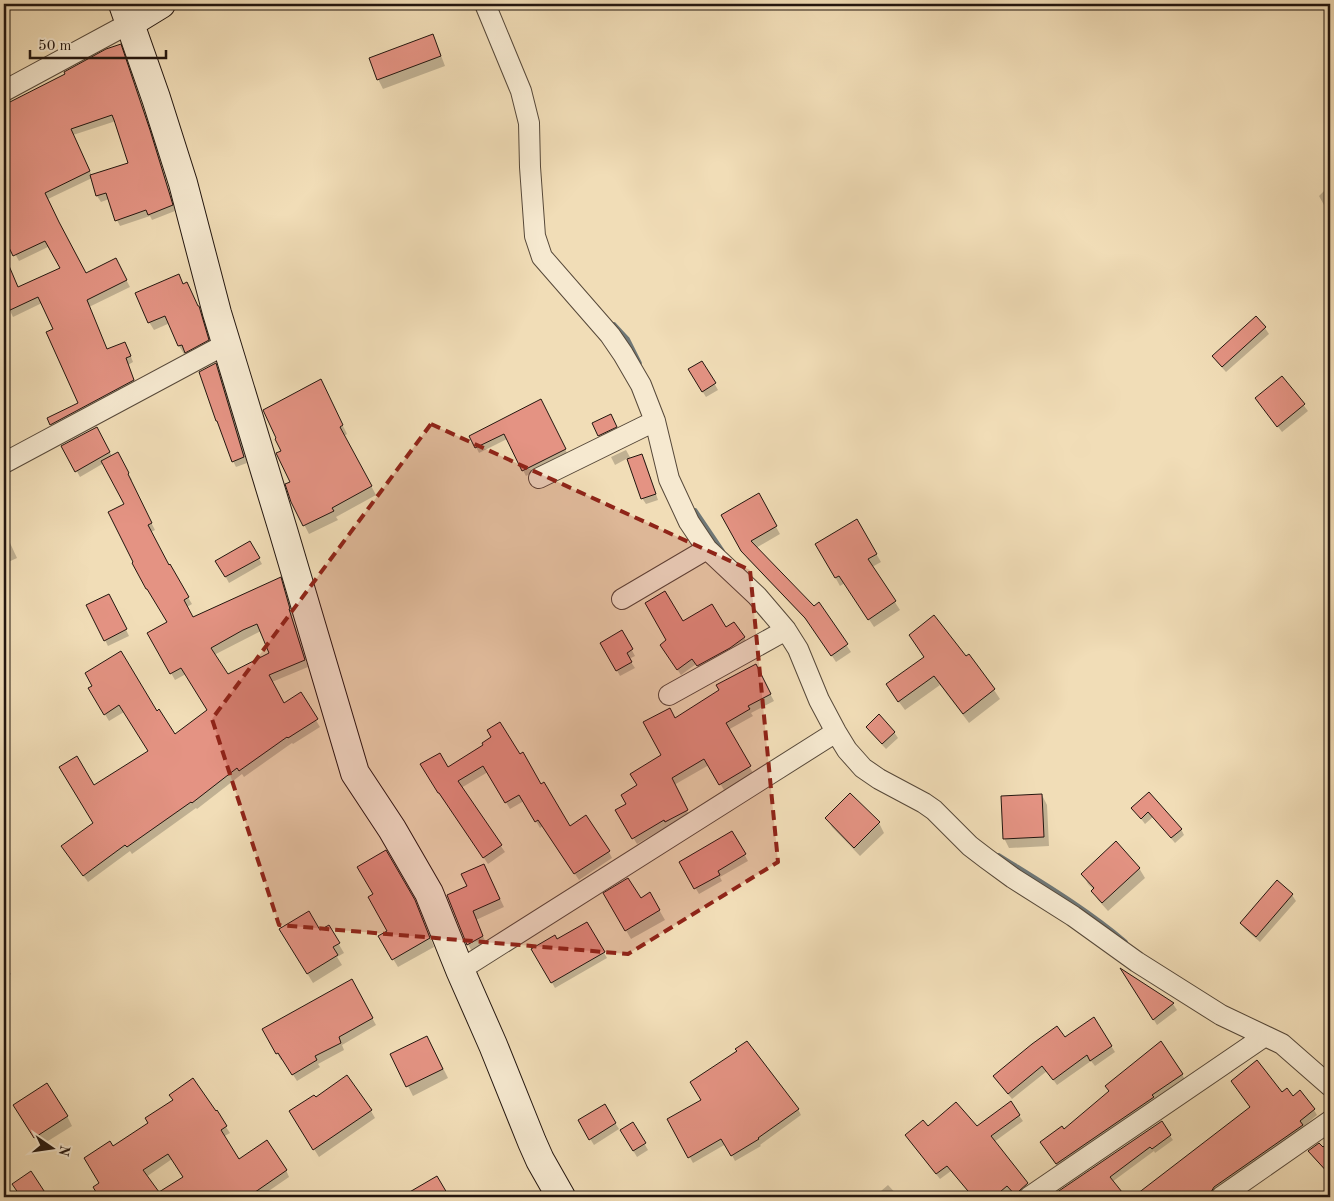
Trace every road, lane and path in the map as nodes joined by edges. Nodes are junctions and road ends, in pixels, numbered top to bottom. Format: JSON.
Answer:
{"nodes":[{"id":1,"x":161,"y":4,"type":"edge"},
{"id":2,"x":485,"y":4,"type":"edge"},
{"id":3,"x":126,"y":14,"type":"edge"},
{"id":4,"x":4,"y":91,"type":"edge"},
{"id":5,"x":226,"y":344,"type":"junction"},
{"id":6,"x":655,"y":421,"type":"junction"},
{"id":7,"x":4,"y":463,"type":"edge"},
{"id":8,"x":539,"y":478,"type":"dead end"},
{"id":9,"x":707,"y":549,"type":"junction"},
{"id":10,"x":622,"y":599,"type":"dead end"},
{"id":11,"x":786,"y":630,"type":"junction"},
{"id":12,"x":669,"y":695,"type":"dead end"},
{"id":13,"x":836,"y":732,"type":"junction"},
{"id":14,"x":460,"y":970,"type":"junction"},
{"id":15,"x":1266,"y":1036,"type":"junction"},
{"id":16,"x":1330,"y":1086,"type":"edge"},
{"id":17,"x":1330,"y":1121,"type":"edge"},
{"id":18,"x":561,"y":1197,"type":"edge"},
{"id":19,"x":1029,"y":1197,"type":"edge"},
{"id":20,"x":1221,"y":1197,"type":"edge"}],
"edges":[{"from":1,"to":3,"type":"street"},
{"from":2,"to":6,"type":"street"},
{"from":3,"to":4,"type":"street"},
{"from":3,"to":5,"type":"street"},
{"from":5,"to":7,"type":"street"},
{"from":5,"to":14,"type":"street"},
{"from":6,"to":8,"type":"street"},
{"from":6,"to":9,"type":"street"},
{"from":9,"to":10,"type":"street"},
{"from":9,"to":11,"type":"street"},
{"from":11,"to":12,"type":"street"},
{"from":11,"to":13,"type":"street"},
{"from":13,"to":14,"type":"street"},
{"from":13,"to":15,"type":"street"},
{"from":14,"to":18,"type":"street"},
{"from":15,"to":16,"type":"street"},
{"from":15,"to":19,"type":"street"},
{"from":17,"to":20,"type":"street"}]}
